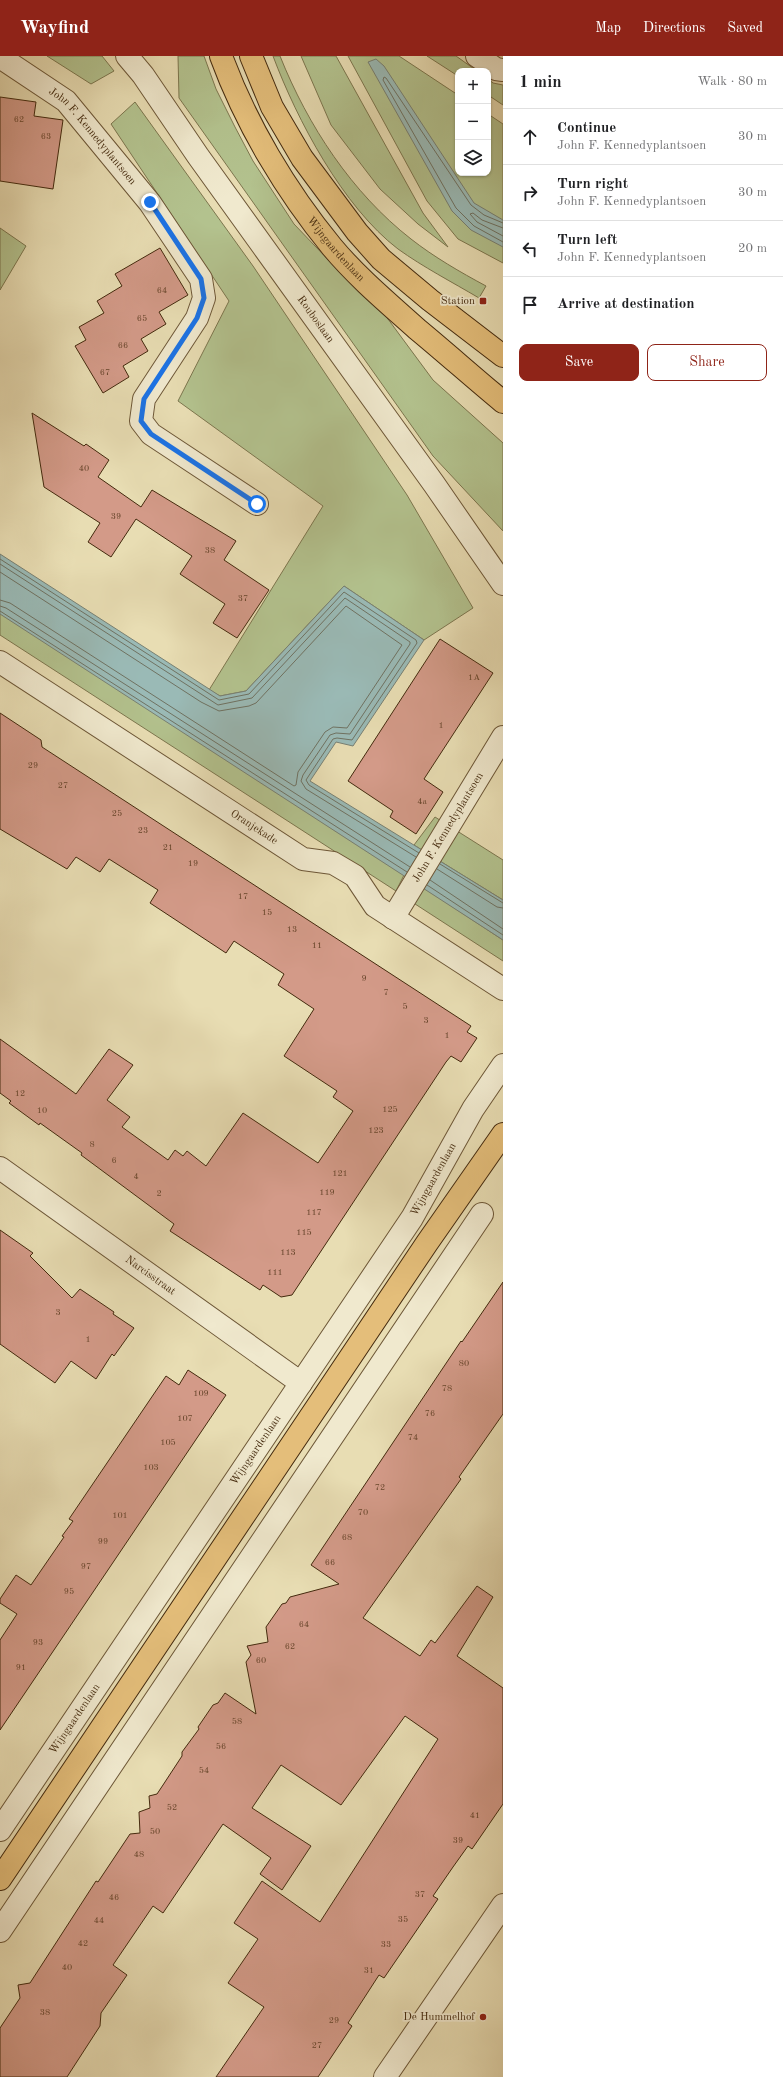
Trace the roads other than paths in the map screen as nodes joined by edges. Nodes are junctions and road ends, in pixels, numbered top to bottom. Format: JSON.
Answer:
{"nodes":[{"id":1,"x":127,"y":56,"type":"edge"},
{"id":2,"x":221,"y":56,"type":"edge"},
{"id":3,"x":251,"y":56,"type":"edge"},
{"id":4,"x":476,"y":56,"type":"edge"},
{"id":5,"x":0,"y":57,"type":"edge"},
{"id":6,"x":503,"y":70,"type":"edge"},
{"id":7,"x":503,"y":356,"type":"edge"},
{"id":8,"x":503,"y":402,"type":"edge"},
{"id":9,"x":257,"y":504,"type":"dead end"},
{"id":10,"x":503,"y":584,"type":"edge"},
{"id":11,"x":0,"y":662,"type":"edge"},
{"id":12,"x":503,"y":737,"type":"edge"},
{"id":13,"x":393,"y":918,"type":"junction"},
{"id":14,"x":503,"y":989,"type":"edge"},
{"id":15,"x":503,"y":1065,"type":"edge"},
{"id":16,"x":503,"y":1134,"type":"edge"},
{"id":17,"x":0,"y":1168,"type":"edge"},
{"id":18,"x":482,"y":1214,"type":"dead end"},
{"id":19,"x":427,"y":1243,"type":"junction"},
{"id":20,"x":426,"y":1298,"type":"junction"},
{"id":21,"x":301,"y":1383,"type":"junction"},
{"id":22,"x":0,"y":1830,"type":"edge"},
{"id":23,"x":0,"y":1879,"type":"edge"},
{"id":24,"x":503,"y":1905,"type":"edge"},
{"id":25,"x":0,"y":1931,"type":"edge"},
{"id":26,"x":385,"y":2077,"type":"edge"}],
"edges":[{"from":1,"to":10,"type":"street","name":"Rouboslaan"},
{"from":2,"to":8,"type":"main road","name":"Wijngaardenlaan"},
{"from":3,"to":7,"type":"main road"},
{"from":4,"to":6,"type":"street"},
{"from":5,"to":9,"type":"street","name":"John F. Kennedyplantsoen"},
{"from":11,"to":13,"type":"street","name":"Oranjekade"},
{"from":12,"to":13,"type":"street","name":"John F. Kennedyplantsoen"},
{"from":13,"to":14,"type":"street","name":"Oranjekade"},
{"from":15,"to":21,"type":"street","name":"Wijngaardenlaan"},
{"from":16,"to":19,"type":"main road"},
{"from":17,"to":21,"type":"street","name":"Narcisstraat"},
{"from":18,"to":20,"type":"street"},
{"from":19,"to":20,"type":"street"},
{"from":19,"to":23,"type":"main road"},
{"from":20,"to":25,"type":"street"},
{"from":21,"to":22,"type":"street","name":"Wijngaardenlaan"},
{"from":24,"to":26,"type":"street"}]}
